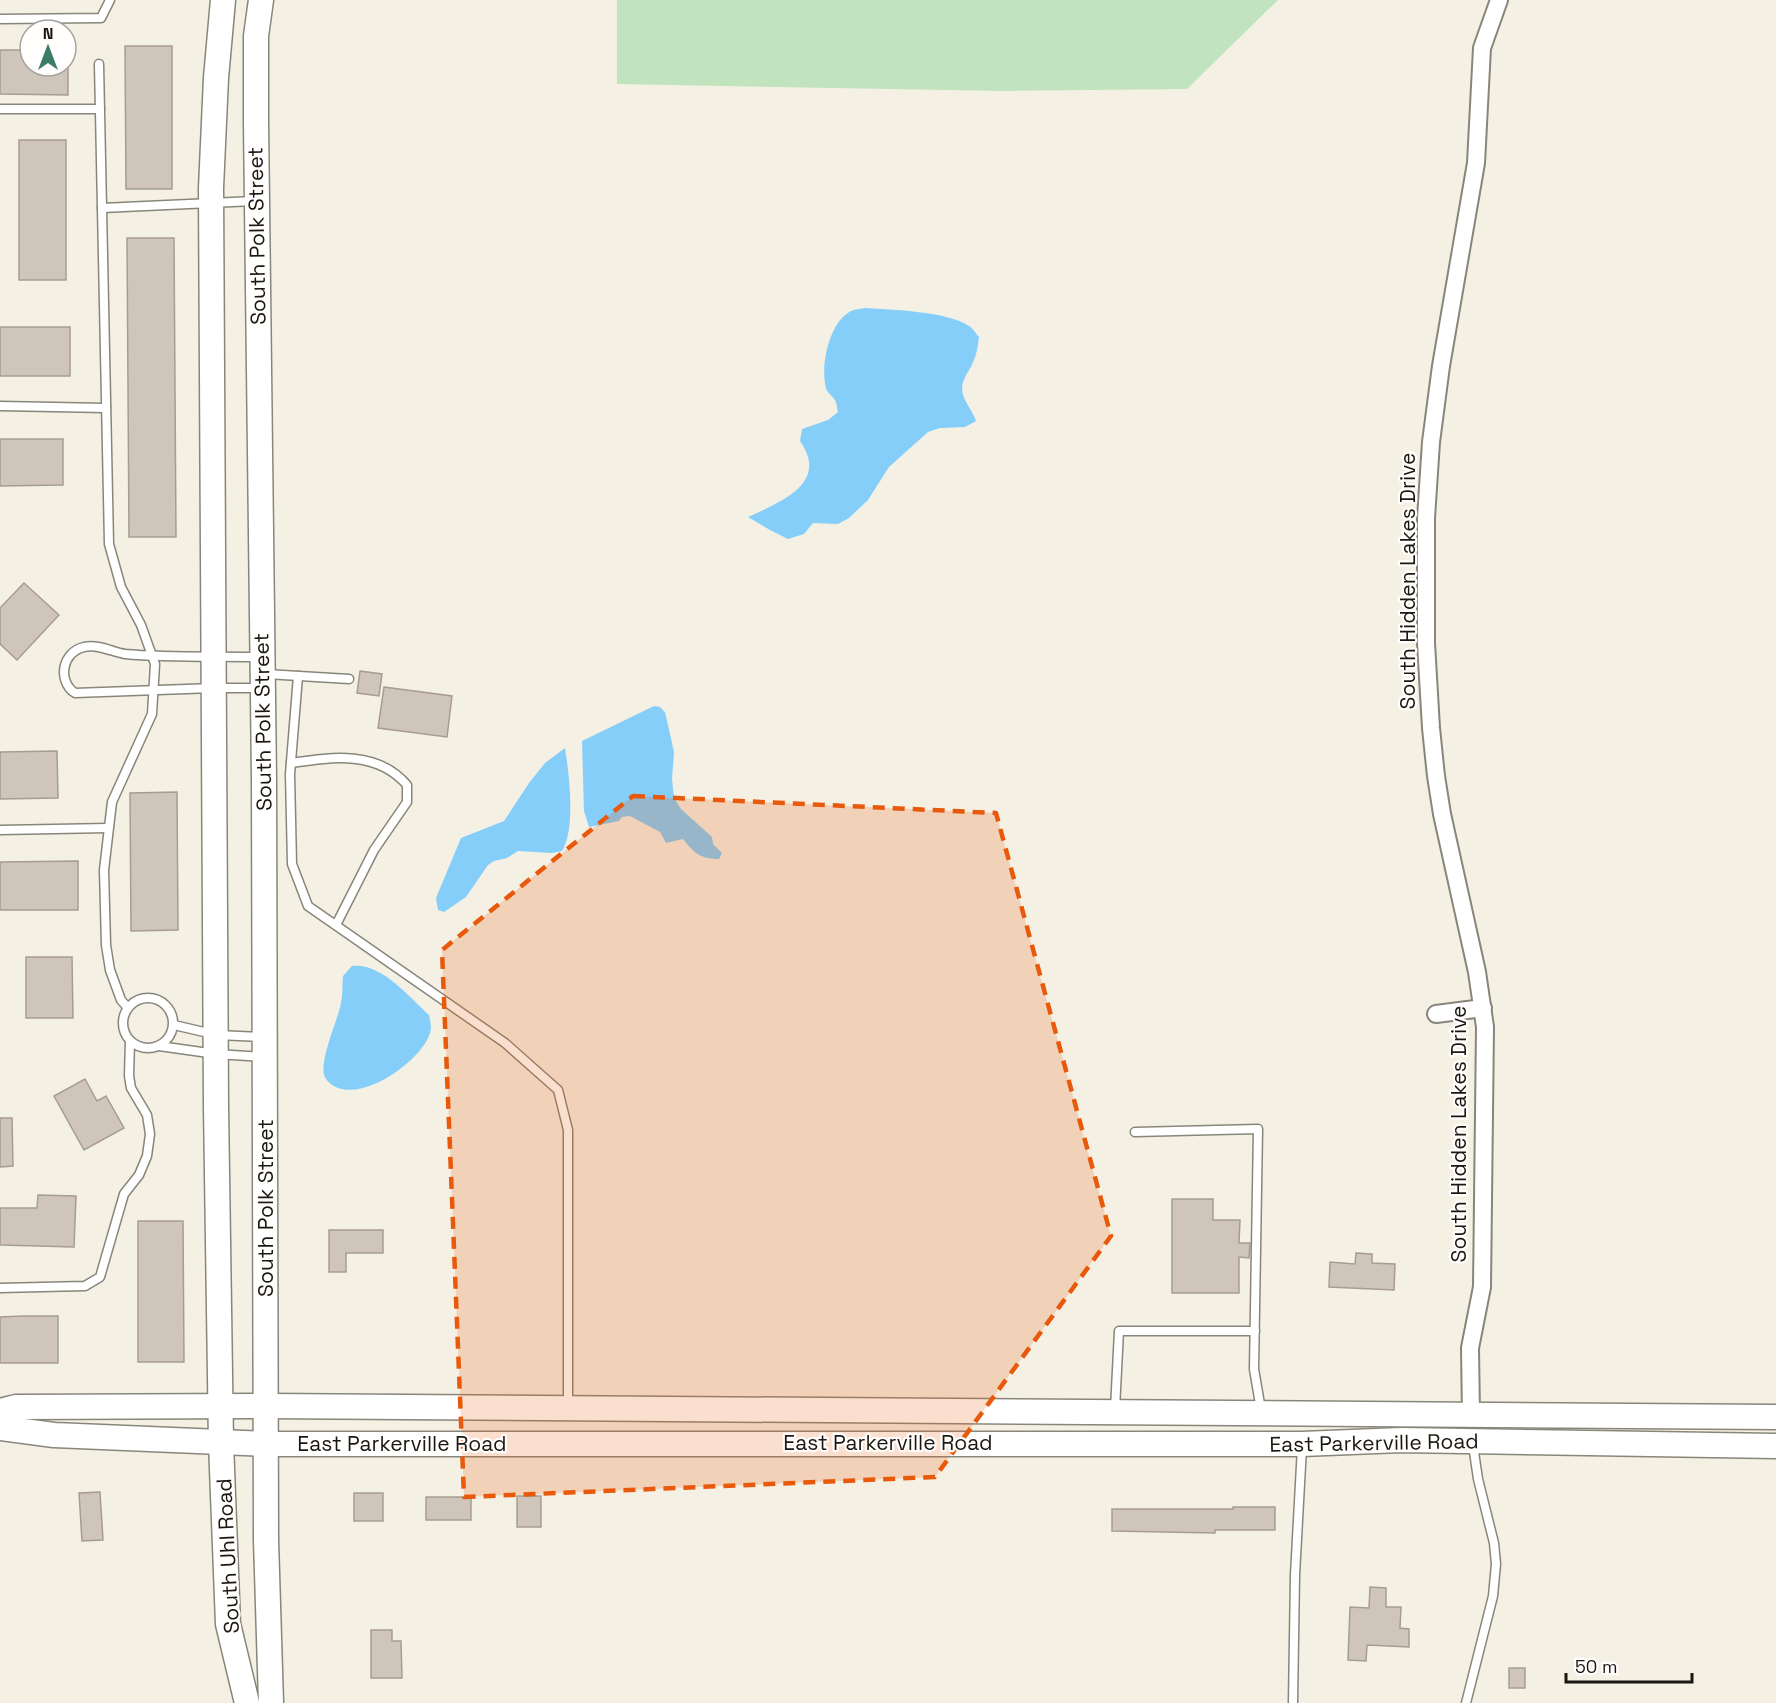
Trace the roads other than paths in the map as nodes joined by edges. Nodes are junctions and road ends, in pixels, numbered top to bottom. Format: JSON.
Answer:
{"nodes":[{"id":1,"x":110,"y":0,"type":"edge"},
{"id":2,"x":223,"y":0,"type":"edge"},
{"id":3,"x":261,"y":0,"type":"edge"},
{"id":4,"x":1499,"y":0,"type":"edge"},
{"id":5,"x":0,"y":19,"type":"edge"},
{"id":6,"x":99,"y":64,"type":"dead end"},
{"id":7,"x":0,"y":109,"type":"edge"},
{"id":8,"x":99,"y":109,"type":"junction"},
{"id":9,"x":257,"y":200,"type":"junction"},
{"id":10,"x":211,"y":202,"type":"junction"},
{"id":11,"x":102,"y":208,"type":"junction"},
{"id":12,"x":0,"y":406,"type":"edge"},
{"id":13,"x":106,"y":408,"type":"junction"},
{"id":14,"x":152,"y":655,"type":"junction"},
{"id":15,"x":214,"y":656,"type":"junction"},
{"id":16,"x":263,"y":673,"type":"junction"},
{"id":17,"x":298,"y":676,"type":"junction"},
{"id":18,"x":349,"y":679,"type":"dead end"},
{"id":19,"x":214,"y":688,"type":"junction"},
{"id":20,"x":154,"y":691,"type":"junction"},
{"id":21,"x":291,"y":763,"type":"junction"},
{"id":22,"x":108,"y":828,"type":"junction"},
{"id":23,"x":0,"y":830,"type":"edge"},
{"id":24,"x":336,"y":926,"type":"junction"},
{"id":25,"x":128,"y":1008,"type":"junction"},
{"id":26,"x":1483,"y":1008,"type":"junction"},
{"id":27,"x":1436,"y":1014,"type":"dead end"},
{"id":28,"x":174,"y":1025,"type":"junction"},
{"id":29,"x":130,"y":1041,"type":"junction"},
{"id":30,"x":217,"y":1045,"type":"junction"},
{"id":31,"x":159,"y":1046,"type":"junction"},
{"id":32,"x":266,"y":1047,"type":"junction"},
{"id":33,"x":1135,"y":1132,"type":"dead end"},
{"id":34,"x":0,"y":1288,"type":"edge"},
{"id":35,"x":1255,"y":1331,"type":"junction"},
{"id":36,"x":221,"y":1406,"type":"junction"},
{"id":37,"x":266,"y":1406,"type":"junction"},
{"id":38,"x":568,"y":1409,"type":"junction"},
{"id":39,"x":0,"y":1411,"type":"edge"},
{"id":40,"x":905,"y":1411,"type":"junction"},
{"id":41,"x":1115,"y":1413,"type":"junction"},
{"id":42,"x":1261,"y":1414,"type":"junction"},
{"id":43,"x":1471,"y":1415,"type":"junction"},
{"id":44,"x":1776,"y":1418,"type":"edge"},
{"id":45,"x":0,"y":1428,"type":"edge"},
{"id":46,"x":1473,"y":1441,"type":"junction"},
{"id":47,"x":221,"y":1443,"type":"junction"},
{"id":48,"x":903,"y":1443,"type":"junction"},
{"id":49,"x":266,"y":1444,"type":"junction"},
{"id":50,"x":1262,"y":1444,"type":"junction"},
{"id":51,"x":1302,"y":1444,"type":"junction"},
{"id":52,"x":1776,"y":1446,"type":"edge"},
{"id":53,"x":247,"y":1703,"type":"edge"},
{"id":54,"x":271,"y":1703,"type":"edge"},
{"id":55,"x":1293,"y":1703,"type":"edge"},
{"id":56,"x":1466,"y":1703,"type":"edge"}],
"edges":[{"from":1,"to":5,"type":"lane"},
{"from":2,"to":10,"type":"main road","name":"South Polk Street"},
{"from":3,"to":9,"type":"main road","name":"South Polk Street"},
{"from":4,"to":26,"type":"street","name":"South Hidden Lakes Drive"},
{"from":6,"to":8,"type":"lane"},
{"from":7,"to":8,"type":"lane"},
{"from":8,"to":11,"type":"lane"},
{"from":9,"to":10,"type":"lane"},
{"from":9,"to":16,"type":"main road","name":"South Polk Street"},
{"from":10,"to":11,"type":"lane"},
{"from":10,"to":15,"type":"main road","name":"South Polk Street"},
{"from":11,"to":13,"type":"lane"},
{"from":12,"to":13,"type":"lane"},
{"from":13,"to":14,"type":"lane"},
{"from":14,"to":15,"type":"lane"},
{"from":14,"to":20,"type":"lane"},
{"from":14,"to":20,"type":"lane"},
{"from":15,"to":16,"type":"lane"},
{"from":15,"to":19,"type":"main road","name":"South Polk Street"},
{"from":16,"to":17,"type":"lane"},
{"from":16,"to":19,"type":"lane"},
{"from":16,"to":32,"type":"main road","name":"South Polk Street"},
{"from":17,"to":18,"type":"lane"},
{"from":17,"to":21,"type":"lane"},
{"from":19,"to":20,"type":"lane"},
{"from":19,"to":30,"type":"main road","name":"South Polk Street"},
{"from":20,"to":22,"type":"lane"},
{"from":21,"to":24,"type":"lane"},
{"from":21,"to":24,"type":"lane"},
{"from":22,"to":23,"type":"lane"},
{"from":22,"to":25,"type":"lane"},
{"from":24,"to":38,"type":"lane"},
{"from":25,"to":28,"type":"lane"},
{"from":25,"to":29,"type":"lane"},
{"from":26,"to":27,"type":"street"},
{"from":26,"to":43,"type":"street","name":"South Hidden Lakes Drive"},
{"from":28,"to":30,"type":"lane"},
{"from":28,"to":31,"type":"lane"},
{"from":29,"to":31,"type":"lane"},
{"from":29,"to":34,"type":"lane"},
{"from":30,"to":31,"type":"lane"},
{"from":30,"to":32,"type":"lane"},
{"from":30,"to":32,"type":"lane"},
{"from":30,"to":36,"type":"main road","name":"South Polk Street"},
{"from":32,"to":37,"type":"main road","name":"South Polk Street"},
{"from":33,"to":35,"type":"lane"},
{"from":35,"to":41,"type":"lane"},
{"from":35,"to":42,"type":"lane"},
{"from":36,"to":37,"type":"main road","name":"East Parkerville Road"},
{"from":36,"to":39,"type":"main road","name":"East Parkerville Road"},
{"from":36,"to":47,"type":"main road","name":"South Polk Street"},
{"from":37,"to":38,"type":"main road","name":"East Parkerville Road"},
{"from":37,"to":49,"type":"main road","name":"South Polk Street"},
{"from":38,"to":40,"type":"main road","name":"East Parkerville Road"},
{"from":40,"to":41,"type":"main road","name":"East Parkerville Road"},
{"from":40,"to":48,"type":"main road"},
{"from":41,"to":42,"type":"main road","name":"East Parkerville Road"},
{"from":42,"to":43,"type":"main road","name":"East Parkerville Road"},
{"from":42,"to":50,"type":"main road"},
{"from":43,"to":44,"type":"main road","name":"East Parkerville Road"},
{"from":43,"to":46,"type":"main road"},
{"from":45,"to":47,"type":"main road","name":"East Parkerville Road"},
{"from":46,"to":51,"type":"main road","name":"East Parkerville Road"},
{"from":46,"to":52,"type":"main road","name":"East Parkerville Road"},
{"from":46,"to":56,"type":"lane"},
{"from":47,"to":49,"type":"main road","name":"East Parkerville Road"},
{"from":47,"to":53,"type":"main road","name":"South Uhl Road"},
{"from":48,"to":49,"type":"main road","name":"East Parkerville Road"},
{"from":48,"to":50,"type":"main road","name":"East Parkerville Road"},
{"from":49,"to":54,"type":"main road","name":"South Uhl Road"},
{"from":50,"to":51,"type":"main road","name":"East Parkerville Road"},
{"from":51,"to":55,"type":"lane"}]}
